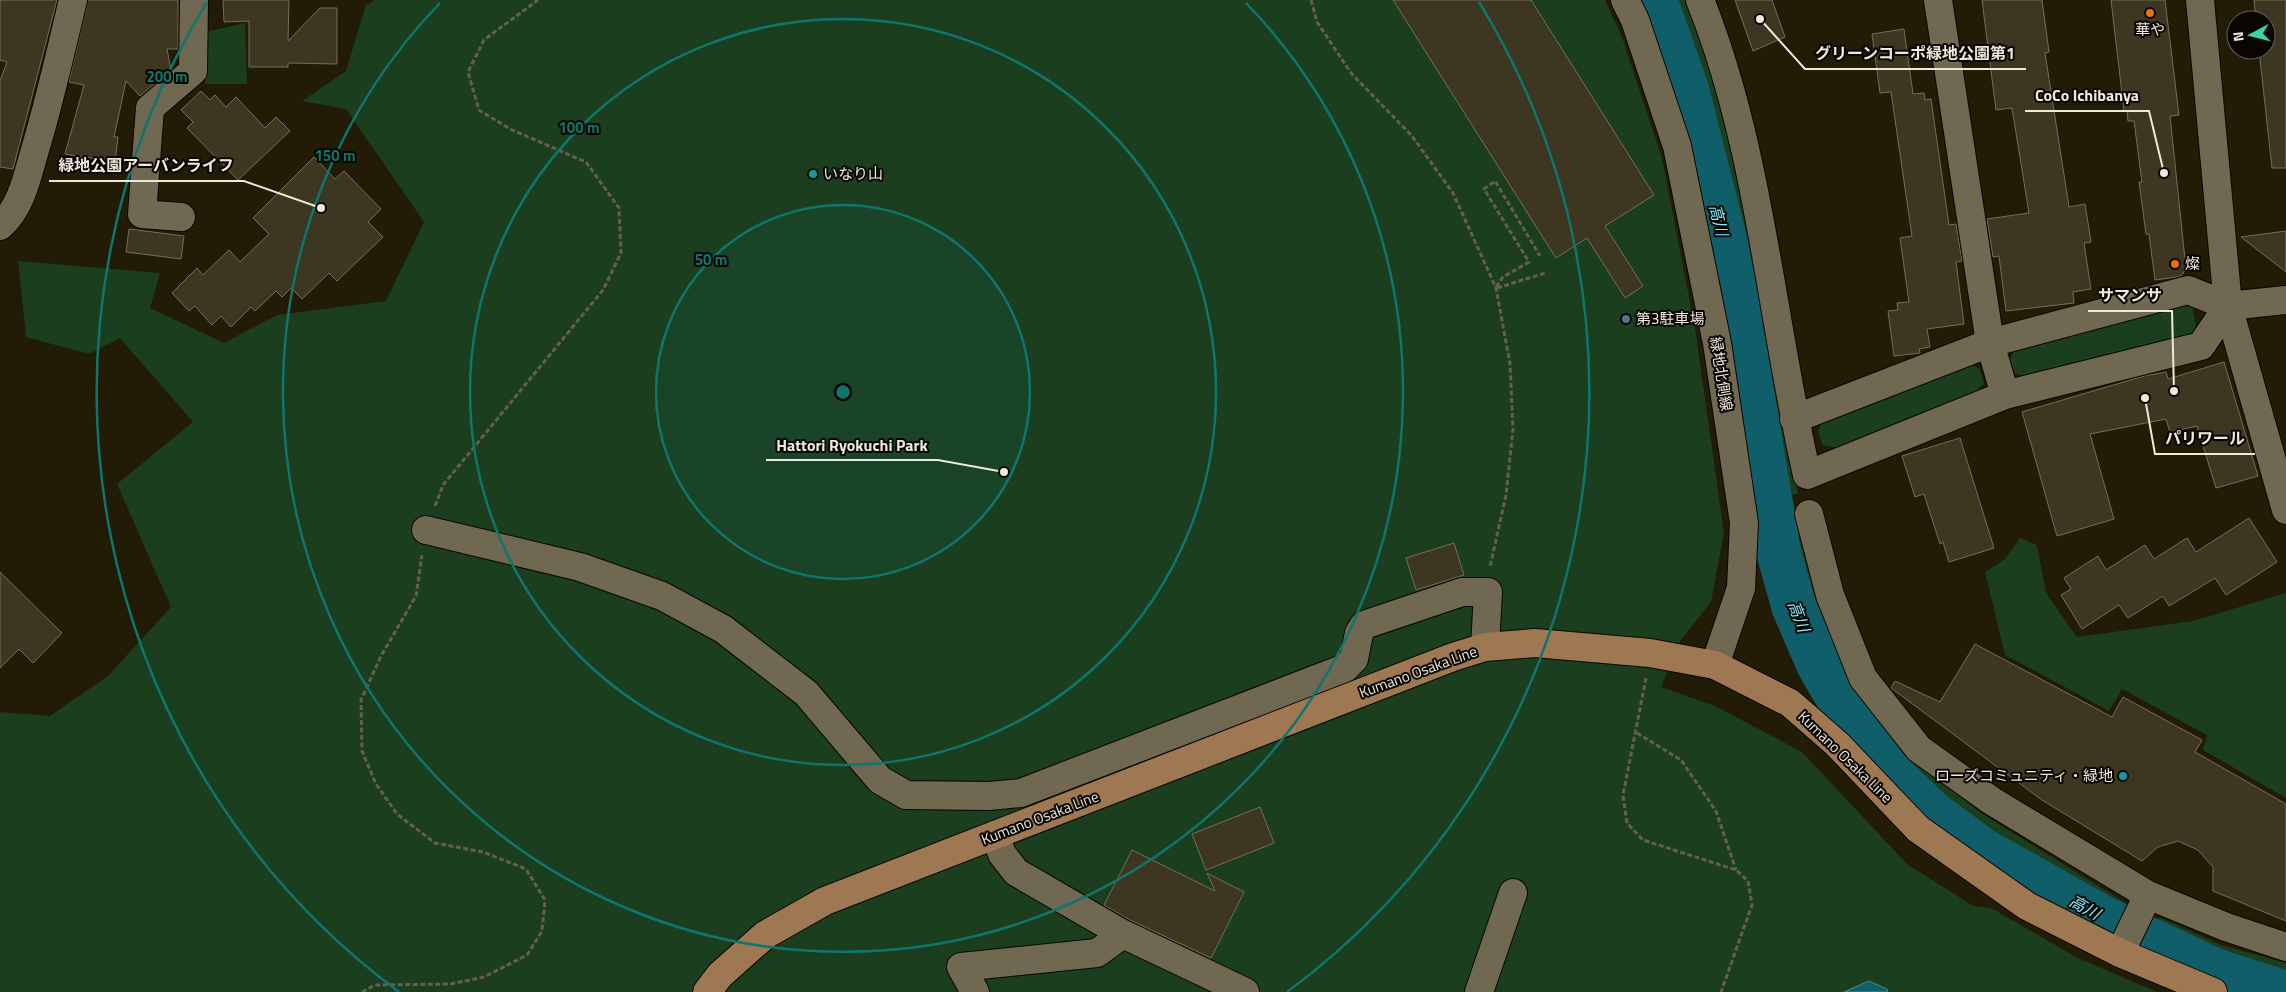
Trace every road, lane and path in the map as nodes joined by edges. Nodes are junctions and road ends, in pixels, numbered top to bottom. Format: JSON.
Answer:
{"nodes":[{"id":1,"x":72,"y":0,"type":"edge"},
{"id":2,"x":194,"y":0,"type":"edge"},
{"id":3,"x":1312,"y":0,"type":"edge"},
{"id":4,"x":1625,"y":0,"type":"edge"},
{"id":5,"x":1700,"y":0,"type":"edge"},
{"id":6,"x":1938,"y":0,"type":"edge"},
{"id":7,"x":2200,"y":0,"type":"edge"},
{"id":8,"x":182,"y":217,"type":"dead end"},
{"id":9,"x":0,"y":226,"type":"edge"},
{"id":10,"x":1540,"y":256,"type":"dead end"},
{"id":11,"x":1545,"y":273,"type":"dead end"},
{"id":12,"x":1496,"y":288,"type":"junction"},
{"id":13,"x":2286,"y":300,"type":"edge"},
{"id":14,"x":2228,"y":306,"type":"junction"},
{"id":15,"x":1990,"y":343,"type":"junction"},
{"id":16,"x":2005,"y":395,"type":"junction"},
{"id":17,"x":1794,"y":419,"type":"junction"},
{"id":18,"x":2286,"y":510,"type":"edge"},
{"id":19,"x":1809,"y":514,"type":"dead end"},
{"id":20,"x":426,"y":530,"type":"dead end"},
{"id":21,"x":1488,"y":592,"type":"junction"},
{"id":22,"x":1485,"y":647,"type":"junction"},
{"id":23,"x":1714,"y":664,"type":"junction"},
{"id":24,"x":1647,"y":674,"type":"dead end"},
{"id":25,"x":1637,"y":733,"type":"junction"},
{"id":26,"x":995,"y":835,"type":"junction"},
{"id":27,"x":1736,"y":870,"type":"junction"},
{"id":28,"x":1513,"y":893,"type":"dead end"},
{"id":29,"x":2148,"y":895,"type":"junction"},
{"id":30,"x":1123,"y":934,"type":"junction"},
{"id":31,"x":2286,"y":947,"type":"edge"},
{"id":32,"x":2120,"y":953,"type":"junction"},
{"id":33,"x":707,"y":992,"type":"edge"},
{"id":34,"x":975,"y":992,"type":"edge"},
{"id":35,"x":1245,"y":992,"type":"edge"},
{"id":36,"x":1479,"y":992,"type":"edge"},
{"id":37,"x":1721,"y":992,"type":"edge"},
{"id":38,"x":2213,"y":992,"type":"edge"}],
"edges":[{"from":1,"to":9,"type":"street"},
{"from":2,"to":8,"type":"street"},
{"from":3,"to":12,"type":"path"},
{"from":4,"to":23,"type":"street","name":"緑地北側線"},
{"from":5,"to":17,"type":"street"},
{"from":6,"to":15,"type":"street"},
{"from":7,"to":14,"type":"street"},
{"from":10,"to":12,"type":"path"},
{"from":11,"to":12,"type":"path"},
{"from":12,"to":21,"type":"path"},
{"from":13,"to":14,"type":"street"},
{"from":14,"to":15,"type":"street"},
{"from":14,"to":16,"type":"street"},
{"from":14,"to":18,"type":"street"},
{"from":15,"to":16,"type":"street"},
{"from":15,"to":17,"type":"street"},
{"from":16,"to":17,"type":"street"},
{"from":19,"to":29,"type":"street"},
{"from":20,"to":21,"type":"street"},
{"from":21,"to":22,"type":"street"},
{"from":22,"to":23,"type":"main road","name":"Kumano Osaka Line"},
{"from":22,"to":26,"type":"main road","name":"Kumano Osaka Line"},
{"from":23,"to":32,"type":"main road","name":"Kumano Osaka Line"},
{"from":24,"to":25,"type":"path"},
{"from":25,"to":27,"type":"path"},
{"from":25,"to":27,"type":"path"},
{"from":26,"to":30,"type":"street"},
{"from":26,"to":33,"type":"main road","name":"Kumano Osaka Line"},
{"from":27,"to":37,"type":"path"},
{"from":28,"to":36,"type":"street"},
{"from":29,"to":31,"type":"street"},
{"from":29,"to":32,"type":"street"},
{"from":30,"to":34,"type":"street"},
{"from":30,"to":35,"type":"street"},
{"from":32,"to":38,"type":"main road","name":"Kumano Osaka Line"}]}
